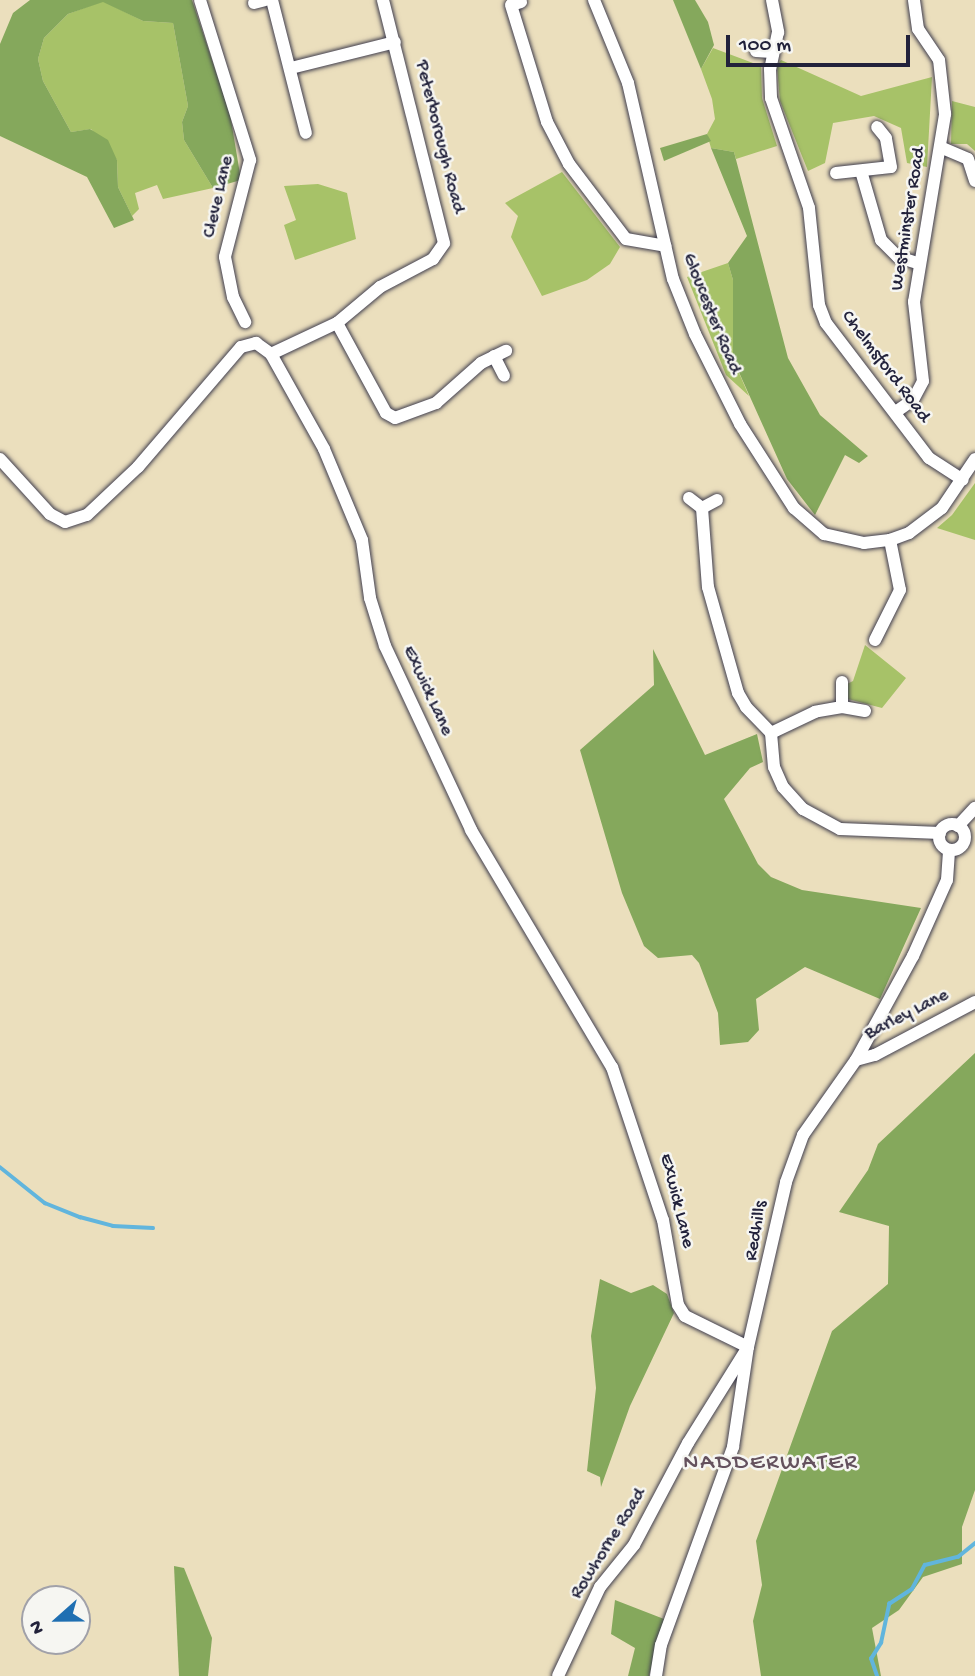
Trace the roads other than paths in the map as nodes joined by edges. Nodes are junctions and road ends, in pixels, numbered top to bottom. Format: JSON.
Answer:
{"nodes":[{"id":1,"x":200,"y":0,"type":"edge"},
{"id":2,"x":272,"y":0,"type":"edge"},
{"id":3,"x":383,"y":0,"type":"edge"},
{"id":4,"x":594,"y":0,"type":"edge"},
{"id":5,"x":772,"y":0,"type":"edge"},
{"id":6,"x":914,"y":0,"type":"edge"},
{"id":7,"x":511,"y":3,"type":"edge"},
{"id":8,"x":918,"y":29,"type":"junction"},
{"id":9,"x":904,"y":35,"type":"dead end"},
{"id":10,"x":395,"y":42,"type":"junction"},
{"id":11,"x":756,"y":51,"type":"dead end"},
{"id":12,"x":772,"y":52,"type":"junction"},
{"id":13,"x":291,"y":68,"type":"junction"},
{"id":14,"x":877,"y":127,"type":"dead end"},
{"id":15,"x":306,"y":132,"type":"dead end"},
{"id":16,"x":940,"y":147,"type":"junction"},
{"id":17,"x":861,"y":171,"type":"junction"},
{"id":18,"x":836,"y":173,"type":"dead end"},
{"id":19,"x":975,"y":181,"type":"edge"},
{"id":20,"x":665,"y":246,"type":"junction"},
{"id":21,"x":918,"y":264,"type":"junction"},
{"id":22,"x":245,"y":322,"type":"dead end"},
{"id":23,"x":337,"y":323,"type":"junction"},
{"id":24,"x":271,"y":354,"type":"junction"},
{"id":25,"x":504,"y":376,"type":"dead end"},
{"id":26,"x":897,"y":411,"type":"junction"},
{"id":27,"x":0,"y":459,"type":"edge"},
{"id":28,"x":975,"y":459,"type":"edge"},
{"id":29,"x":963,"y":480,"type":"junction"},
{"id":30,"x":689,"y":498,"type":"dead end"},
{"id":31,"x":717,"y":500,"type":"dead end"},
{"id":32,"x":702,"y":509,"type":"junction"},
{"id":33,"x":890,"y":540,"type":"junction"},
{"id":34,"x":875,"y":640,"type":"dead end"},
{"id":35,"x":842,"y":682,"type":"dead end"},
{"id":36,"x":842,"y":706,"type":"junction"},
{"id":37,"x":865,"y":711,"type":"dead end"},
{"id":38,"x":771,"y":733,"type":"junction"},
{"id":39,"x":975,"y":808,"type":"edge"},
{"id":40,"x":958,"y":826,"type":"junction"},
{"id":41,"x":940,"y":833,"type":"junction"},
{"id":42,"x":949,"y":850,"type":"junction"},
{"id":43,"x":975,"y":1002,"type":"edge"},
{"id":44,"x":856,"y":1060,"type":"junction"},
{"id":45,"x":748,"y":1347,"type":"junction"},
{"id":46,"x":715,"y":1397,"type":"junction"},
{"id":47,"x":742,"y":1406,"type":"junction"},
{"id":48,"x":558,"y":1676,"type":"edge"},
{"id":49,"x":656,"y":1676,"type":"edge"}],
"edges":[{"from":1,"to":22,"type":"street","name":"Cleve Lane"},
{"from":2,"to":13,"type":"street"},
{"from":3,"to":10,"type":"street","name":"Peterborough Road"},
{"from":4,"to":20,"type":"street","name":"Gloucester Road"},
{"from":5,"to":12,"type":"street","name":"Chelmsford Road"},
{"from":6,"to":8,"type":"street","name":"Westminster Road"},
{"from":7,"to":20,"type":"street"},
{"from":8,"to":9,"type":"street"},
{"from":8,"to":16,"type":"street","name":"Westminster Road"},
{"from":10,"to":13,"type":"street"},
{"from":10,"to":23,"type":"street","name":"Peterborough Road"},
{"from":11,"to":12,"type":"street"},
{"from":12,"to":26,"type":"street","name":"Chelmsford Road"},
{"from":13,"to":15,"type":"street"},
{"from":14,"to":17,"type":"street"},
{"from":16,"to":19,"type":"street"},
{"from":16,"to":21,"type":"street","name":"Westminster Road"},
{"from":17,"to":18,"type":"street"},
{"from":17,"to":21,"type":"street"},
{"from":20,"to":33,"type":"street","name":"Gloucester Road"},
{"from":21,"to":26,"type":"street","name":"Westminster Road"},
{"from":23,"to":24,"type":"street","name":"Peterborough Road"},
{"from":23,"to":25,"type":"street"},
{"from":24,"to":27,"type":"street"},
{"from":24,"to":45,"type":"street","name":"Exwick Lane"},
{"from":26,"to":29,"type":"street","name":"Chelmsford Road"},
{"from":28,"to":29,"type":"street"},
{"from":29,"to":33,"type":"street"},
{"from":30,"to":32,"type":"street"},
{"from":31,"to":32,"type":"street"},
{"from":32,"to":38,"type":"street"},
{"from":33,"to":34,"type":"street"},
{"from":35,"to":36,"type":"street"},
{"from":36,"to":37,"type":"street"},
{"from":36,"to":38,"type":"street"},
{"from":38,"to":41,"type":"street"},
{"from":39,"to":40,"type":"street","name":"Redhills"},
{"from":40,"to":41,"type":"street","name":"Redhills"},
{"from":40,"to":42,"type":"street","name":"Redhills"},
{"from":41,"to":42,"type":"street"},
{"from":42,"to":44,"type":"street","name":"Redhills"},
{"from":43,"to":44,"type":"street","name":"Barley Lane"},
{"from":44,"to":45,"type":"street","name":"Redhills"},
{"from":45,"to":46,"type":"street","name":"Rowhorne Road"},
{"from":45,"to":47,"type":"street","name":"Redhills"},
{"from":46,"to":47,"type":"street"},
{"from":46,"to":48,"type":"street","name":"Rowhorne Road"},
{"from":47,"to":49,"type":"street","name":"Redhills"}]}
